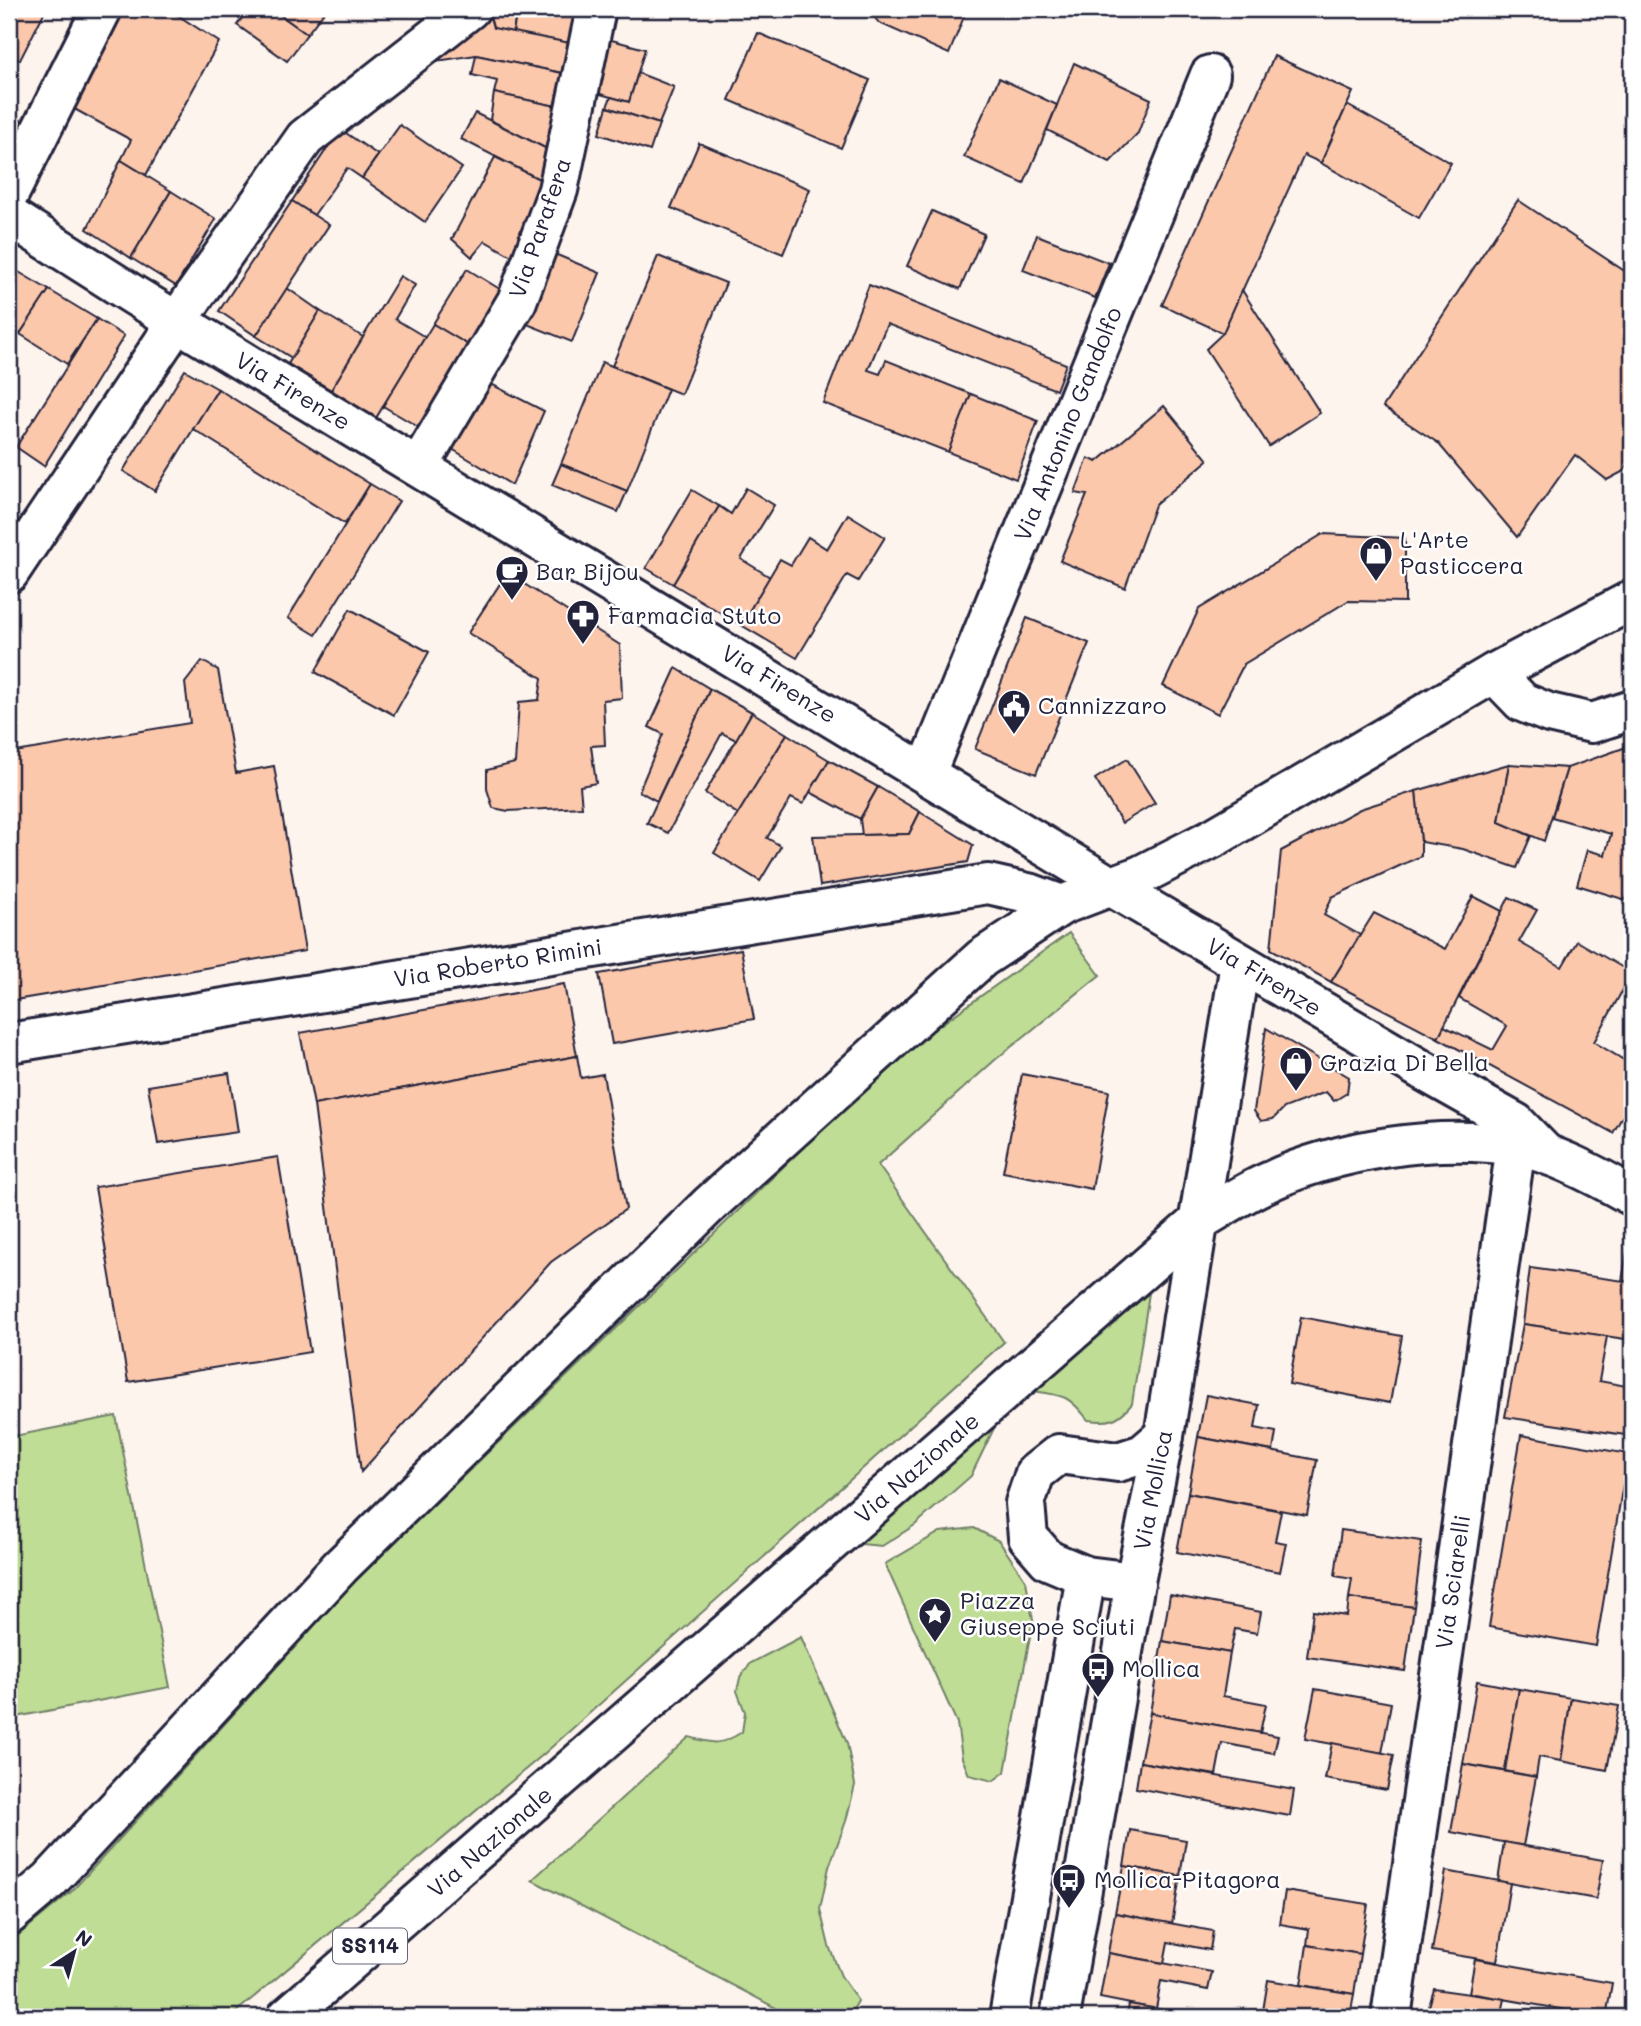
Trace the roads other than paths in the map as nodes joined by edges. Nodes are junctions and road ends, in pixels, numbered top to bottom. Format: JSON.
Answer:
{"nodes":[{"id":1,"x":102,"y":9,"type":"edge"},
{"id":2,"x":470,"y":9,"type":"edge"},
{"id":3,"x":596,"y":9,"type":"edge"},
{"id":4,"x":1210,"y":75,"type":"dead end"},
{"id":5,"x":9,"y":194,"type":"edge"},
{"id":6,"x":9,"y":216,"type":"edge"},
{"id":7,"x":177,"y":321,"type":"junction"},
{"id":8,"x":419,"y":466,"type":"junction"},
{"id":9,"x":9,"y":573,"type":"edge"},
{"id":10,"x":1632,"y":600,"type":"edge"},
{"id":11,"x":1494,"y":673,"type":"junction"},
{"id":12,"x":1632,"y":710,"type":"edge"},
{"id":13,"x":926,"y":773,"type":"junction"},
{"id":14,"x":1036,"y":840,"type":"junction"},
{"id":15,"x":988,"y":884,"type":"junction"},
{"id":16,"x":1112,"y":887,"type":"junction"},
{"id":17,"x":1062,"y":905,"type":"junction"},
{"id":18,"x":1240,"y":963,"type":"junction"},
{"id":19,"x":9,"y":1043,"type":"edge"},
{"id":20,"x":1429,"y":1074,"type":"junction"},
{"id":21,"x":1448,"y":1143,"type":"junction"},
{"id":22,"x":1531,"y":1150,"type":"junction"},
{"id":23,"x":1632,"y":1196,"type":"edge"},
{"id":24,"x":1199,"y":1221,"type":"junction"},
{"id":25,"x":1164,"y":1436,"type":"junction"},
{"id":26,"x":1086,"y":1576,"type":"junction"},
{"id":27,"x":1135,"y":1582,"type":"junction"},
{"id":28,"x":9,"y":1914,"type":"edge"},
{"id":29,"x":287,"y":2017,"type":"edge"},
{"id":30,"x":1009,"y":2017,"type":"edge"},
{"id":31,"x":1060,"y":2017,"type":"edge"},
{"id":32,"x":1391,"y":2017,"type":"edge"}],
"edges":[{"from":1,"to":5,"type":"street"},
{"from":2,"to":7,"type":"street"},
{"from":3,"to":8,"type":"street","name":"Via Parafera"},
{"from":4,"to":13,"type":"street","name":"Via Antonino Gandolfo"},
{"from":6,"to":7,"type":"street","name":"Via Firenze"},
{"from":7,"to":8,"type":"street","name":"Via Firenze"},
{"from":7,"to":9,"type":"street"},
{"from":8,"to":13,"type":"street","name":"Via Firenze"},
{"from":10,"to":11,"type":"street"},
{"from":11,"to":12,"type":"street"},
{"from":11,"to":16,"type":"street"},
{"from":13,"to":14,"type":"street","name":"Via Firenze"},
{"from":14,"to":15,"type":"street"},
{"from":14,"to":16,"type":"street","name":"Via Firenze"},
{"from":15,"to":17,"type":"street"},
{"from":15,"to":19,"type":"street","name":"Via Roberto Rimini"},
{"from":16,"to":17,"type":"street"},
{"from":16,"to":18,"type":"street","name":"Via Firenze"},
{"from":17,"to":28,"type":"street"},
{"from":18,"to":20,"type":"street","name":"Via Firenze"},
{"from":18,"to":24,"type":"street","name":"Via Mollica"},
{"from":20,"to":21,"type":"street"},
{"from":20,"to":22,"type":"street","name":"Via Firenze"},
{"from":21,"to":22,"type":"street","name":"Via Nazionale"},
{"from":21,"to":24,"type":"street","name":"Via Nazionale"},
{"from":22,"to":23,"type":"street","name":"Via Nazionale"},
{"from":22,"to":32,"type":"street","name":"Via Sciarelli"},
{"from":24,"to":25,"type":"street","name":"Via Mollica"},
{"from":24,"to":29,"type":"street","name":"Via Nazionale","number":"SS114"},
{"from":25,"to":26,"type":"street"},
{"from":25,"to":27,"type":"street","name":"Via Mollica"},
{"from":26,"to":27,"type":"street"},
{"from":26,"to":30,"type":"street"},
{"from":27,"to":31,"type":"street","name":"Via Mollica"}]}
